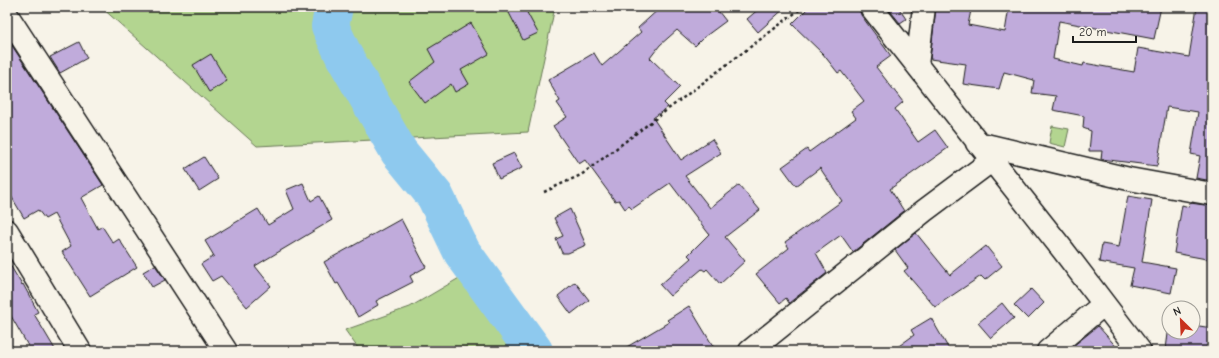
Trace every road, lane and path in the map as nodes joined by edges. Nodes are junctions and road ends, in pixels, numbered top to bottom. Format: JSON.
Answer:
{"nodes":[{"id":1,"x":803,"y":7,"type":"edge"},
{"id":2,"x":871,"y":7,"type":"edge"},
{"id":3,"x":924,"y":7,"type":"edge"},
{"id":4,"x":7,"y":15,"type":"edge"},
{"id":5,"x":917,"y":65,"type":"junction"},
{"id":6,"x":977,"y":143,"type":"junction"},
{"id":7,"x":991,"y":161,"type":"junction"},
{"id":8,"x":544,"y":192,"type":"dead end"},
{"id":9,"x":1212,"y":194,"type":"edge"},
{"id":10,"x":7,"y":231,"type":"edge"},
{"id":11,"x":1104,"y":304,"type":"junction"},
{"id":12,"x":80,"y":351,"type":"edge"},
{"id":13,"x":226,"y":351,"type":"edge"},
{"id":14,"x":750,"y":351,"type":"edge"},
{"id":15,"x":1048,"y":351,"type":"edge"},
{"id":16,"x":1140,"y":351,"type":"edge"}],
"edges":[{"from":1,"to":8,"type":"path"},
{"from":2,"to":5,"type":"street"},
{"from":3,"to":5,"type":"street"},
{"from":4,"to":13,"type":"street"},
{"from":5,"to":6,"type":"street"},
{"from":6,"to":7,"type":"street"},
{"from":6,"to":9,"type":"street"},
{"from":7,"to":11,"type":"street"},
{"from":7,"to":14,"type":"street"},
{"from":10,"to":12,"type":"street"},
{"from":11,"to":15,"type":"street"},
{"from":11,"to":16,"type":"street"}]}
